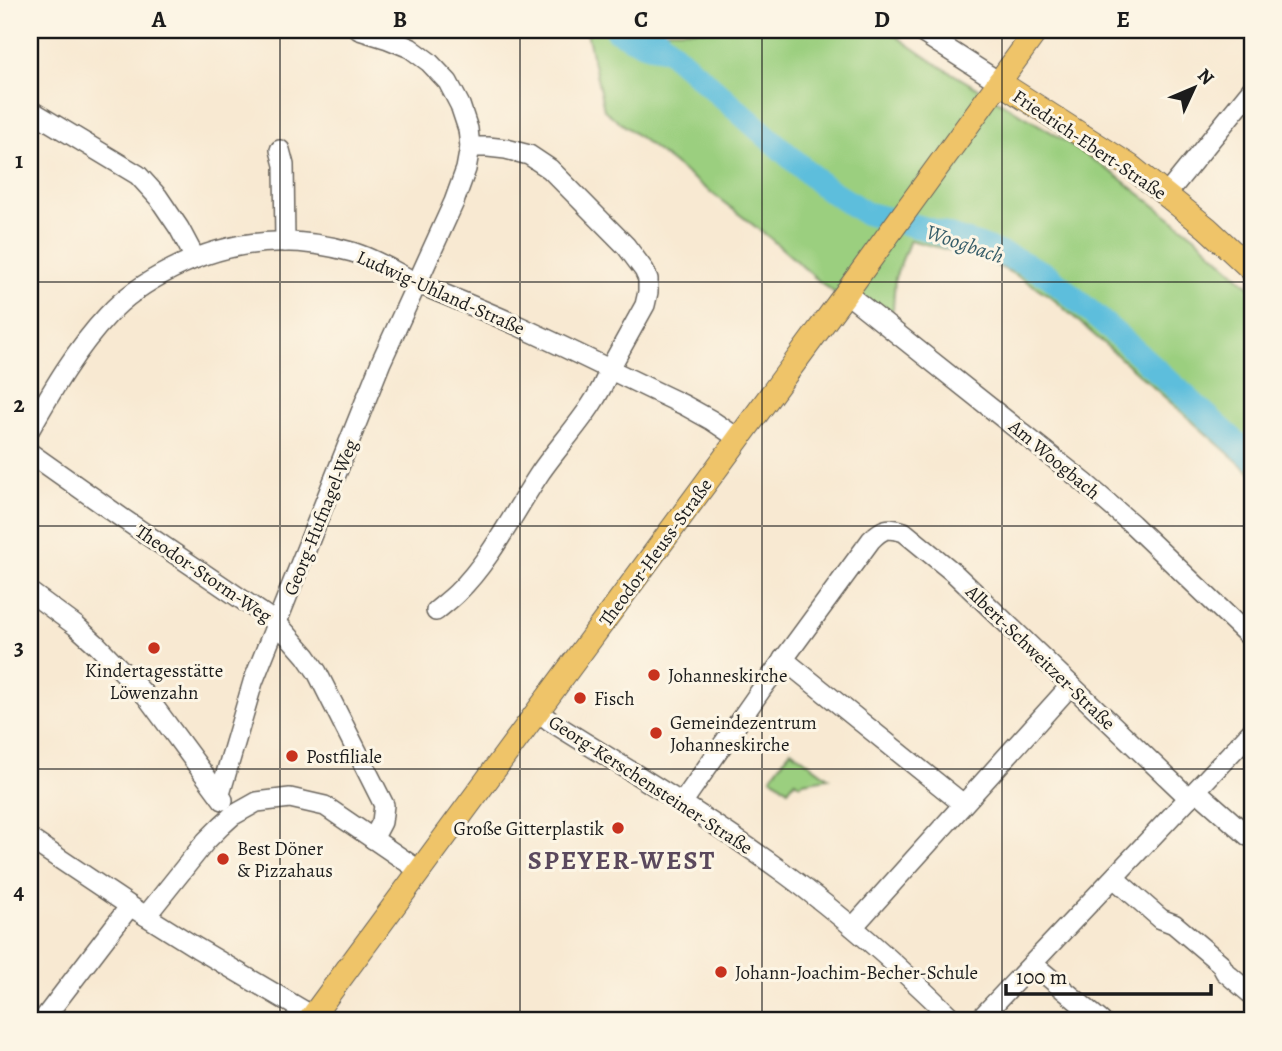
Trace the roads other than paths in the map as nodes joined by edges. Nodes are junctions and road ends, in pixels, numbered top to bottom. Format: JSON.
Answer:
{"nodes":[{"id":1,"x":359,"y":30,"type":"edge"},
{"id":2,"x":918,"y":30,"type":"edge"},
{"id":3,"x":1037,"y":30,"type":"edge"},
{"id":4,"x":999,"y":82,"type":"junction"},
{"id":5,"x":1252,"y":89,"type":"edge"},
{"id":6,"x":30,"y":110,"type":"edge"},
{"id":7,"x":470,"y":147,"type":"junction"},
{"id":8,"x":280,"y":150,"type":"dead end"},
{"id":9,"x":1166,"y":195,"type":"junction"},
{"id":10,"x":285,"y":242,"type":"junction"},
{"id":11,"x":195,"y":258,"type":"junction"},
{"id":12,"x":1252,"y":270,"type":"edge"},
{"id":13,"x":418,"y":283,"type":"junction"},
{"id":14,"x":846,"y":293,"type":"junction"},
{"id":15,"x":609,"y":370,"type":"junction"},
{"id":16,"x":30,"y":429,"type":"edge"},
{"id":17,"x":739,"y":439,"type":"junction"},
{"id":18,"x":30,"y":453,"type":"edge"},
{"id":19,"x":30,"y":592,"type":"edge"},
{"id":20,"x":436,"y":611,"type":"dead end"},
{"id":21,"x":278,"y":624,"type":"junction"},
{"id":22,"x":1252,"y":639,"type":"edge"},
{"id":23,"x":783,"y":659,"type":"junction"},
{"id":24,"x":1071,"y":685,"type":"junction"},
{"id":25,"x":538,"y":710,"type":"junction"},
{"id":26,"x":1252,"y":731,"type":"edge"},
{"id":27,"x":220,"y":794,"type":"junction"},
{"id":28,"x":1193,"y":794,"type":"junction"},
{"id":29,"x":682,"y":803,"type":"junction"},
{"id":30,"x":963,"y":804,"type":"junction"},
{"id":31,"x":232,"y":816,"type":"junction"},
{"id":32,"x":1252,"y":838,"type":"edge"},
{"id":33,"x":30,"y":839,"type":"edge"},
{"id":34,"x":373,"y":839,"type":"junction"},
{"id":35,"x":420,"y":871,"type":"junction"},
{"id":36,"x":1114,"y":878,"type":"junction"},
{"id":37,"x":138,"y":911,"type":"junction"},
{"id":38,"x":853,"y":927,"type":"junction"},
{"id":39,"x":1033,"y":964,"type":"junction"},
{"id":40,"x":1252,"y":995,"type":"edge"},
{"id":41,"x":315,"y":1020,"type":"edge"},
{"id":42,"x":42,"y":1021,"type":"edge"},
{"id":43,"x":955,"y":1021,"type":"edge"},
{"id":44,"x":978,"y":1021,"type":"edge"},
{"id":45,"x":1101,"y":1021,"type":"edge"}],
"edges":[{"from":1,"to":7,"type":"street"},
{"from":2,"to":4,"type":"street","name":"Friedrich-Ebert-Straße"},
{"from":3,"to":4,"type":"main road","name":"Theodor-Heuss-Straße"},
{"from":4,"to":9,"type":"main road","name":"Friedrich-Ebert-Straße"},
{"from":4,"to":14,"type":"main road","name":"Theodor-Heuss-Straße"},
{"from":5,"to":9,"type":"street"},
{"from":6,"to":11,"type":"street"},
{"from":7,"to":13,"type":"street","name":"Georg-Hufnagel-Weg"},
{"from":7,"to":15,"type":"street"},
{"from":8,"to":10,"type":"street"},
{"from":9,"to":12,"type":"main road","name":"Friedrich-Ebert-Straße"},
{"from":10,"to":11,"type":"street","name":"Ludwig-Uhland-Straße"},
{"from":10,"to":13,"type":"street","name":"Ludwig-Uhland-Straße"},
{"from":11,"to":16,"type":"street","name":"Ludwig-Uhland-Straße"},
{"from":13,"to":15,"type":"street","name":"Ludwig-Uhland-Straße"},
{"from":13,"to":21,"type":"street","name":"Georg-Hufnagel-Weg"},
{"from":14,"to":17,"type":"main road","name":"Theodor-Heuss-Straße"},
{"from":14,"to":22,"type":"street","name":"Am Woogbach"},
{"from":15,"to":17,"type":"street","name":"Ludwig-Uhland-Straße"},
{"from":15,"to":20,"type":"street"},
{"from":17,"to":25,"type":"main road","name":"Theodor-Heuss-Straße"},
{"from":18,"to":21,"type":"street","name":"Theodor-Storm-Weg"},
{"from":19,"to":27,"type":"street"},
{"from":21,"to":27,"type":"street","name":"Georg-Hufnagel-Weg"},
{"from":21,"to":34,"type":"street","name":"Theodor-Storm-Weg"},
{"from":23,"to":24,"type":"street","name":"Albert-Schweitzer-Straße"},
{"from":23,"to":29,"type":"street"},
{"from":23,"to":30,"type":"street"},
{"from":24,"to":28,"type":"street","name":"Albert-Schweitzer-Straße"},
{"from":24,"to":30,"type":"street"},
{"from":25,"to":29,"type":"street","name":"Georg-Kerschensteiner-Straße"},
{"from":25,"to":35,"type":"main road","name":"Theodor-Heuss-Straße"},
{"from":26,"to":28,"type":"street"},
{"from":27,"to":31,"type":"street"},
{"from":28,"to":32,"type":"street","name":"Albert-Schweitzer-Straße"},
{"from":28,"to":36,"type":"street"},
{"from":29,"to":38,"type":"street","name":"Georg-Kerschensteiner-Straße"},
{"from":30,"to":38,"type":"street"},
{"from":31,"to":34,"type":"street"},
{"from":31,"to":37,"type":"street"},
{"from":33,"to":37,"type":"street"},
{"from":34,"to":35,"type":"street"},
{"from":35,"to":41,"type":"main road","name":"Theodor-Heuss-Straße"},
{"from":36,"to":39,"type":"street"},
{"from":36,"to":40,"type":"street"},
{"from":37,"to":41,"type":"street"},
{"from":37,"to":42,"type":"street"},
{"from":38,"to":43,"type":"street","name":"Georg-Kerschensteiner-Straße"},
{"from":39,"to":44,"type":"street"},
{"from":39,"to":45,"type":"street"}]}
